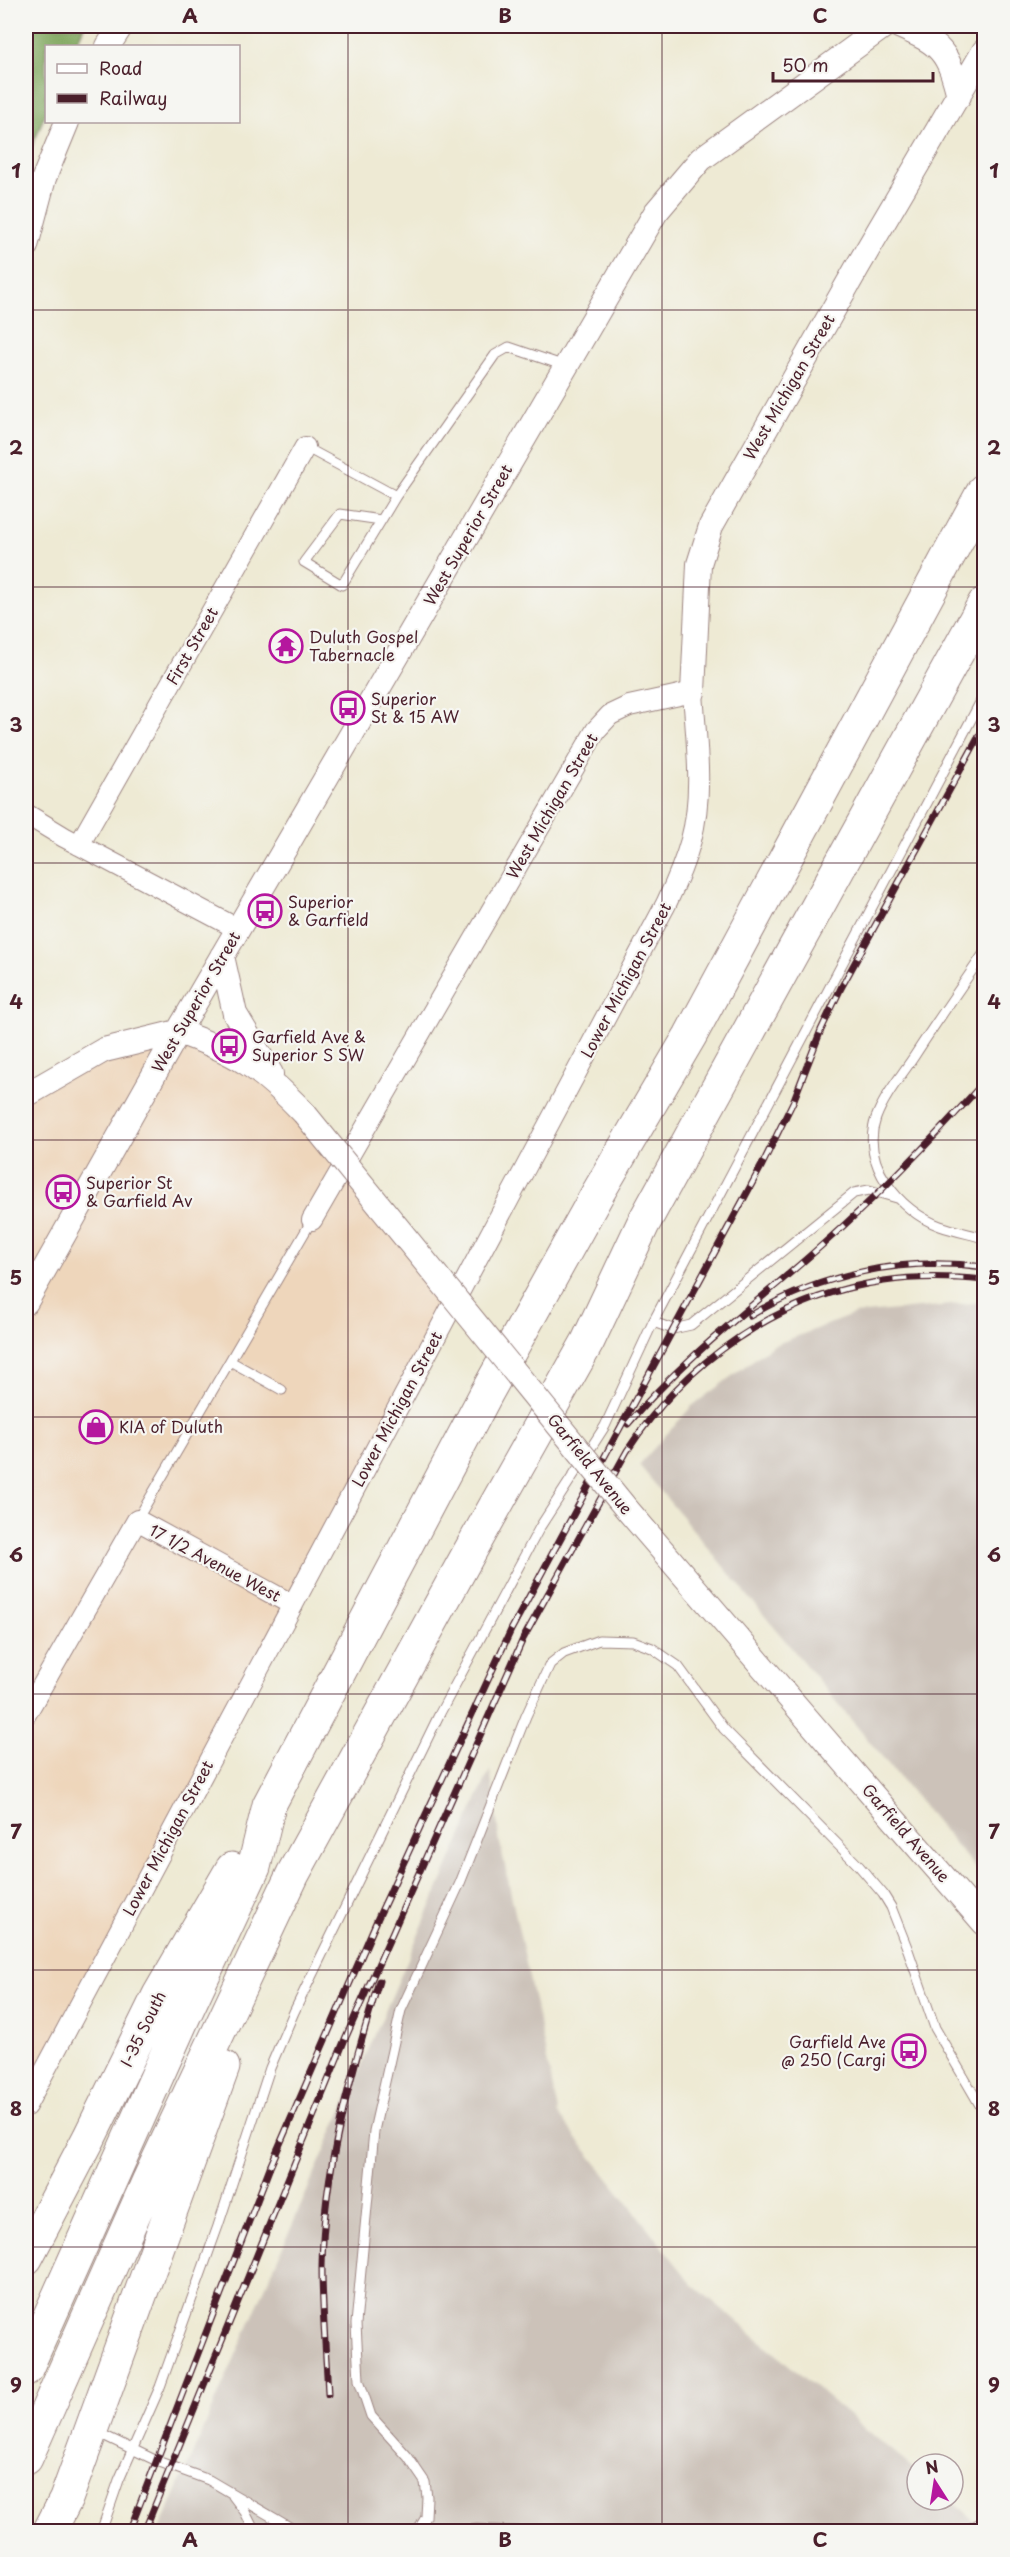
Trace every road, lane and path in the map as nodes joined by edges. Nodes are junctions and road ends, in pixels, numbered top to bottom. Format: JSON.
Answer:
{"nodes":[{"id":1,"x":121,"y":26,"type":"edge"},
{"id":2,"x":884,"y":26,"type":"edge"},
{"id":3,"x":899,"y":26,"type":"edge"},
{"id":4,"x":109,"y":45,"type":"edge"},
{"id":5,"x":984,"y":51,"type":"edge"},
{"id":6,"x":959,"y":96,"type":"junction"},
{"id":7,"x":67,"y":123,"type":"edge"},
{"id":8,"x":26,"y":246,"type":"edge"},
{"id":9,"x":565,"y":366,"type":"junction"},
{"id":10,"x":305,"y":447,"type":"joint"},
{"id":11,"x":984,"y":490,"type":"edge"},
{"id":12,"x":396,"y":496,"type":"junction"},
{"id":13,"x":381,"y":520,"type":"junction"},
{"id":14,"x":984,"y":603,"type":"edge"},
{"id":15,"x":693,"y":692,"type":"junction"},
{"id":16,"x":984,"y":695,"type":"edge"},
{"id":17,"x":26,"y":814,"type":"edge"},
{"id":18,"x":79,"y":845,"type":"junction"},
{"id":19,"x":238,"y":928,"type":"junction"},
{"id":20,"x":984,"y":953,"type":"edge"},
{"id":21,"x":222,"y":956,"type":"junction"},
{"id":22,"x":178,"y":1032,"type":"junction"},
{"id":23,"x":276,"y":1084,"type":"junction"},
{"id":24,"x":26,"y":1095,"type":"edge"},
{"id":25,"x":897,"y":1198,"type":"junction"},
{"id":26,"x":312,"y":1220,"type":"joint"},
{"id":27,"x":984,"y":1238,"type":"edge"},
{"id":28,"x":26,"y":1302,"type":"edge"},
{"id":29,"x":653,"y":1322,"type":"junction"},
{"id":30,"x":230,"y":1362,"type":"junction"},
{"id":31,"x":282,"y":1390,"type":"dead end"},
{"id":32,"x":136,"y":1520,"type":"junction"},
{"id":33,"x":292,"y":1605,"type":"junction"},
{"id":34,"x":26,"y":1714,"type":"edge"},
{"id":35,"x":269,"y":1805,"type":"junction"},
{"id":36,"x":293,"y":1874,"type":"junction"},
{"id":37,"x":984,"y":1923,"type":"edge"},
{"id":38,"x":26,"y":2106,"type":"edge"},
{"id":39,"x":984,"y":2112,"type":"edge"},
{"id":40,"x":26,"y":2258,"type":"edge"},
{"id":41,"x":26,"y":2369,"type":"edge"},
{"id":42,"x":105,"y":2436,"type":"dead end"},
{"id":43,"x":133,"y":2449,"type":"junction"},
{"id":44,"x":26,"y":2458,"type":"edge"},
{"id":45,"x":229,"y":2492,"type":"junction"},
{"id":46,"x":984,"y":2521,"type":"edge"},
{"id":47,"x":49,"y":2532,"type":"edge"},
{"id":48,"x":100,"y":2532,"type":"edge"},
{"id":49,"x":255,"y":2532,"type":"edge"},
{"id":50,"x":298,"y":2532,"type":"edge"},
{"id":51,"x":417,"y":2532,"type":"edge"},
{"id":52,"x":453,"y":2532,"type":"edge"},
{"id":53,"x":531,"y":2532,"type":"edge"},
{"id":54,"x":963,"y":2532,"type":"edge"}],
"edges":[{"from":1,"to":4,"type":"street"},
{"from":2,"to":9,"type":"street","name":"West Superior Street"},
{"from":3,"to":6,"type":"street"},
{"from":5,"to":6,"type":"street","name":"West Michigan Street"},
{"from":6,"to":15,"type":"street","name":"West Michigan Street"},
{"from":7,"to":8,"type":"street"},
{"from":9,"to":12,"type":"lane"},
{"from":9,"to":19,"type":"street","name":"West Superior Street"},
{"from":10,"to":12,"type":"lane"},
{"from":10,"to":18,"type":"street","name":"First Street"},
{"from":11,"to":35,"type":"highway"},
{"from":12,"to":13,"type":"lane"},
{"from":13,"to":13,"type":"lane"},
{"from":14,"to":36,"type":"highway"},
{"from":15,"to":26,"type":"street","name":"West Michigan Street"},
{"from":15,"to":33,"type":"street","name":"Lower Michigan Street"},
{"from":16,"to":29,"type":"lane"},
{"from":17,"to":18,"type":"street"},
{"from":18,"to":19,"type":"street"},
{"from":19,"to":21,"type":"street","name":"West Superior Street"},
{"from":20,"to":25,"type":"lane"},
{"from":21,"to":22,"type":"street","name":"West Superior Street"},
{"from":21,"to":23,"type":"street"},
{"from":22,"to":23,"type":"street","name":"Garfield Avenue"},
{"from":22,"to":24,"type":"street"},
{"from":22,"to":28,"type":"street","name":"West Superior Street"},
{"from":23,"to":37,"type":"street","name":"Garfield Avenue","bridge":true},
{"from":25,"to":27,"type":"lane"},
{"from":25,"to":29,"type":"lane"},
{"from":26,"to":30,"type":"lane"},
{"from":29,"to":43,"type":"lane"},
{"from":30,"to":31,"type":"lane"},
{"from":30,"to":32,"type":"lane"},
{"from":32,"to":33,"type":"street","name":"17 1/2 Avenue West"},
{"from":32,"to":34,"type":"street"},
{"from":33,"to":38,"type":"street","name":"Lower Michigan Street"},
{"from":35,"to":40,"type":"highway","name":"I-35 South"},
{"from":35,"to":41,"type":"highway"},
{"from":36,"to":44,"type":"highway"},
{"from":36,"to":47,"type":"highway"},
{"from":39,"to":51,"type":"lane"},
{"from":42,"to":43,"type":"lane"},
{"from":43,"to":45,"type":"lane"},
{"from":43,"to":48,"type":"lane"},
{"from":45,"to":49,"type":"lane"},
{"from":45,"to":50,"type":"lane"},
{"from":46,"to":54,"type":"lane"},
{"from":52,"to":53,"type":"lane"}]}
